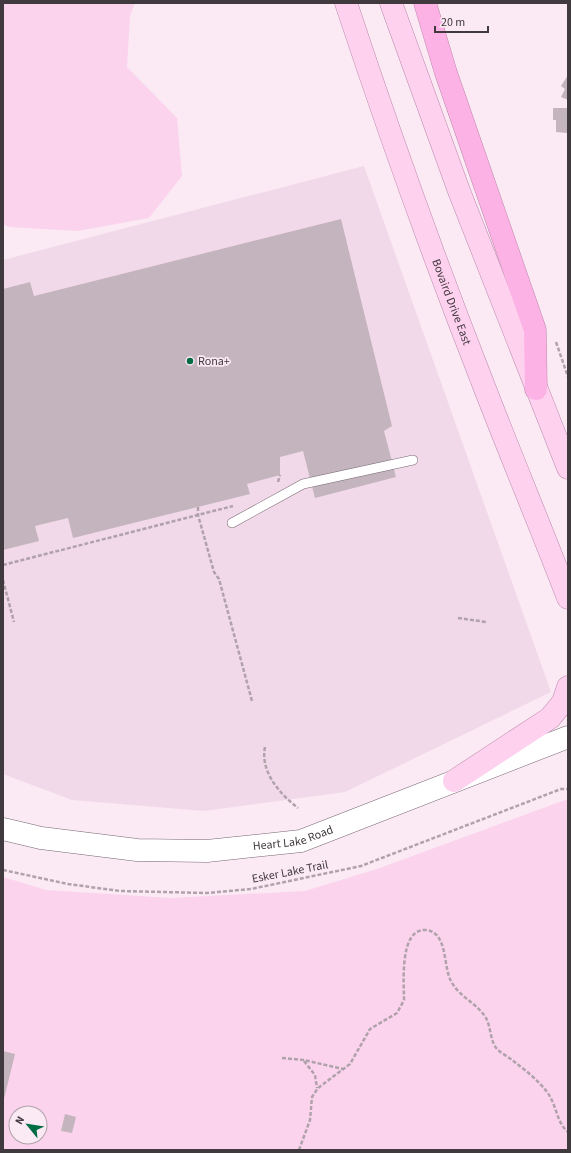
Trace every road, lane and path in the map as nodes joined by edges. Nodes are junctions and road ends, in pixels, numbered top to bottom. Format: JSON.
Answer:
{"nodes":[{"id":1,"x":346,"y":3,"type":"edge"},
{"id":2,"x":391,"y":3,"type":"edge"},
{"id":3,"x":424,"y":3,"type":"edge"},
{"id":4,"x":536,"y":389,"type":"junction"},
{"id":5,"x":413,"y":460,"type":"dead end"},
{"id":6,"x":568,"y":468,"type":"edge"},
{"id":7,"x":280,"y":476,"type":"dead end"},
{"id":8,"x":275,"y":489,"type":"dead end"},
{"id":9,"x":235,"y":505,"type":"dead end"},
{"id":10,"x":198,"y":507,"type":"dead end"},
{"id":11,"x":198,"y":515,"type":"junction"},
{"id":12,"x":232,"y":523,"type":"dead end"},
{"id":13,"x":3,"y":566,"type":"edge"},
{"id":14,"x":3,"y":580,"type":"edge"},
{"id":15,"x":568,"y":598,"type":"edge"},
{"id":16,"x":458,"y":618,"type":"dead end"},
{"id":17,"x":14,"y":622,"type":"dead end"},
{"id":18,"x":486,"y":622,"type":"dead end"},
{"id":19,"x":568,"y":687,"type":"edge"},
{"id":20,"x":252,"y":701,"type":"dead end"},
{"id":21,"x":568,"y":737,"type":"edge"},
{"id":22,"x":265,"y":747,"type":"dead end"},
{"id":23,"x":454,"y":781,"type":"junction"},
{"id":24,"x":568,"y":789,"type":"edge"},
{"id":25,"x":298,"y":808,"type":"dead end"},
{"id":26,"x":3,"y":829,"type":"edge"},
{"id":27,"x":3,"y":870,"type":"edge"},
{"id":28,"x":282,"y":1058,"type":"dead end"},
{"id":29,"x":304,"y":1060,"type":"junction"},
{"id":30,"x":343,"y":1069,"type":"junction"},
{"id":31,"x":317,"y":1088,"type":"junction"},
{"id":32,"x":568,"y":1132,"type":"edge"},
{"id":33,"x":299,"y":1150,"type":"edge"}],
"edges":[{"from":1,"to":15,"type":"main road","name":"Bovaird Drive East"},
{"from":2,"to":4,"type":"main road"},
{"from":3,"to":4,"type":"highway"},
{"from":4,"to":6,"type":"main road"},
{"from":5,"to":12,"type":"lane"},
{"from":7,"to":8,"type":"path"},
{"from":9,"to":11,"type":"path"},
{"from":10,"to":11,"type":"path"},
{"from":11,"to":13,"type":"path"},
{"from":11,"to":20,"type":"path"},
{"from":14,"to":17,"type":"path"},
{"from":16,"to":18,"type":"path"},
{"from":19,"to":23,"type":"main road"},
{"from":21,"to":23,"type":"street","name":"Heart Lake Road"},
{"from":22,"to":25,"type":"path"},
{"from":23,"to":26,"type":"street","name":"Heart Lake Road"},
{"from":24,"to":27,"type":"path","name":"Esker Lake Trail"},
{"from":28,"to":29,"type":"path"},
{"from":29,"to":30,"type":"path"},
{"from":29,"to":31,"type":"path"},
{"from":30,"to":31,"type":"path"},
{"from":30,"to":32,"type":"path"},
{"from":31,"to":33,"type":"path"}]}
